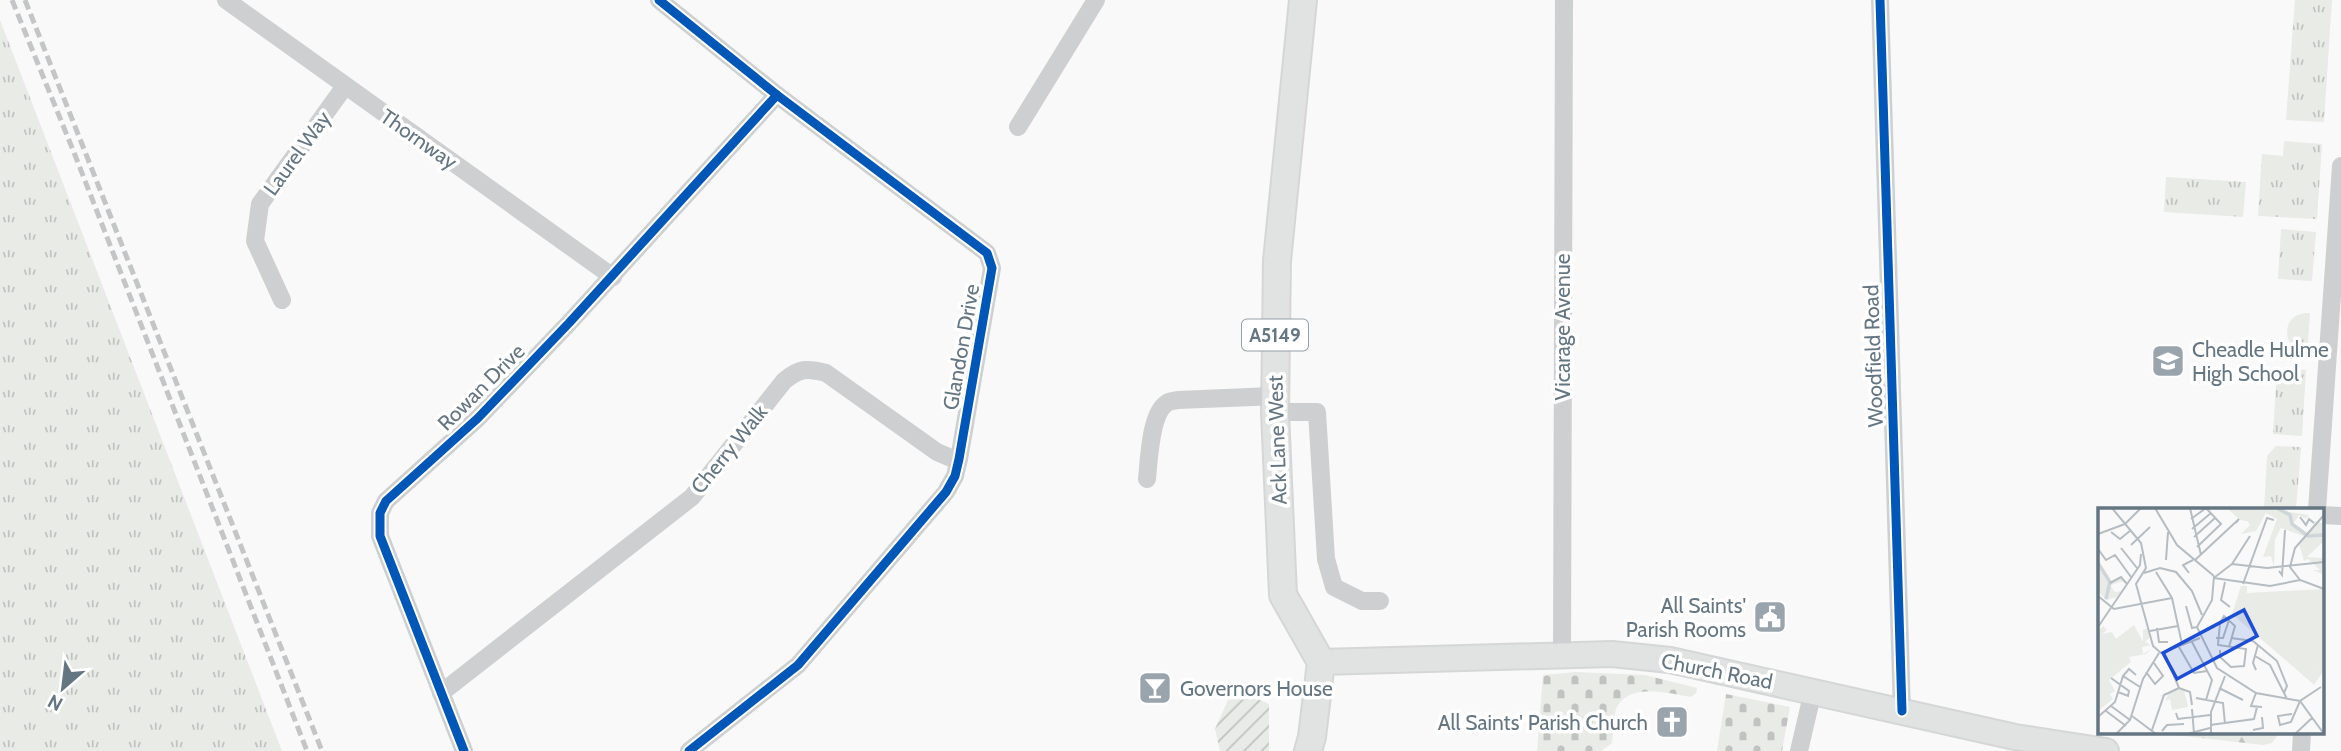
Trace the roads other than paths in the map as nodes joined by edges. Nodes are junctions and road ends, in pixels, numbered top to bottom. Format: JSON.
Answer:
{"nodes":[{"id":1,"x":226,"y":0,"type":"edge"},
{"id":2,"x":659,"y":0,"type":"edge"},
{"id":3,"x":1096,"y":0,"type":"edge"},
{"id":4,"x":1303,"y":0,"type":"edge"},
{"id":5,"x":1564,"y":0,"type":"edge"},
{"id":6,"x":1880,"y":0,"type":"edge"},
{"id":7,"x":345,"y":86,"type":"junction"},
{"id":8,"x":777,"y":95,"type":"junction"},
{"id":9,"x":1018,"y":127,"type":"dead end"},
{"id":10,"x":2341,"y":166,"type":"edge"},
{"id":11,"x":613,"y":277,"type":"junction"},
{"id":12,"x":282,"y":300,"type":"dead end"},
{"id":13,"x":1275,"y":404,"type":"junction"},
{"id":14,"x":960,"y":459,"type":"junction"},
{"id":15,"x":1147,"y":479,"type":"dead end"},
{"id":16,"x":2317,"y":508,"type":"edge"},
{"id":17,"x":1380,"y":601,"type":"dead end"},
{"id":18,"x":1562,"y":655,"type":"junction"},
{"id":19,"x":1321,"y":662,"type":"junction"},
{"id":20,"x":1813,"y":691,"type":"junction"},
{"id":21,"x":442,"y":693,"type":"junction"},
{"id":22,"x":1902,"y":711,"type":"junction"},
{"id":23,"x":464,"y":751,"type":"edge"},
{"id":24,"x":689,"y":751,"type":"edge"},
{"id":25,"x":1308,"y":751,"type":"edge"},
{"id":26,"x":1799,"y":751,"type":"edge"},
{"id":27,"x":2106,"y":751,"type":"edge"}],
"edges":[{"from":1,"to":7,"type":"street","name":"Thornway"},
{"from":2,"to":8,"type":"street","name":"Glandon Drive"},
{"from":3,"to":9,"type":"street"},
{"from":4,"to":13,"type":"main road","name":"Ack Lane West","number":"A5149"},
{"from":5,"to":18,"type":"street","name":"Vicarage Avenue"},
{"from":6,"to":22,"type":"street","name":"Woodfield Road"},
{"from":7,"to":11,"type":"street","name":"Thornway"},
{"from":7,"to":12,"type":"street","name":"Laurel Way"},
{"from":8,"to":11,"type":"street","name":"Rowan Drive"},
{"from":8,"to":14,"type":"street","name":"Glandon Drive"},
{"from":10,"to":16,"type":"street"},
{"from":11,"to":21,"type":"street","name":"Rowan Drive"},
{"from":13,"to":15,"type":"street"},
{"from":13,"to":17,"type":"street"},
{"from":13,"to":19,"type":"main road","name":"Ack Lane West","number":"A5149"},
{"from":14,"to":21,"type":"street","name":"Cherry Walk"},
{"from":14,"to":24,"type":"street","name":"Glandon Drive"},
{"from":18,"to":19,"type":"main road","name":"Church Road"},
{"from":18,"to":20,"type":"main road","name":"Church Road"},
{"from":19,"to":25,"type":"main road"},
{"from":20,"to":22,"type":"main road","name":"Church Road"},
{"from":20,"to":26,"type":"street"},
{"from":21,"to":23,"type":"street","name":"Rowan Drive"},
{"from":22,"to":27,"type":"main road","name":"Church Road"}]}
